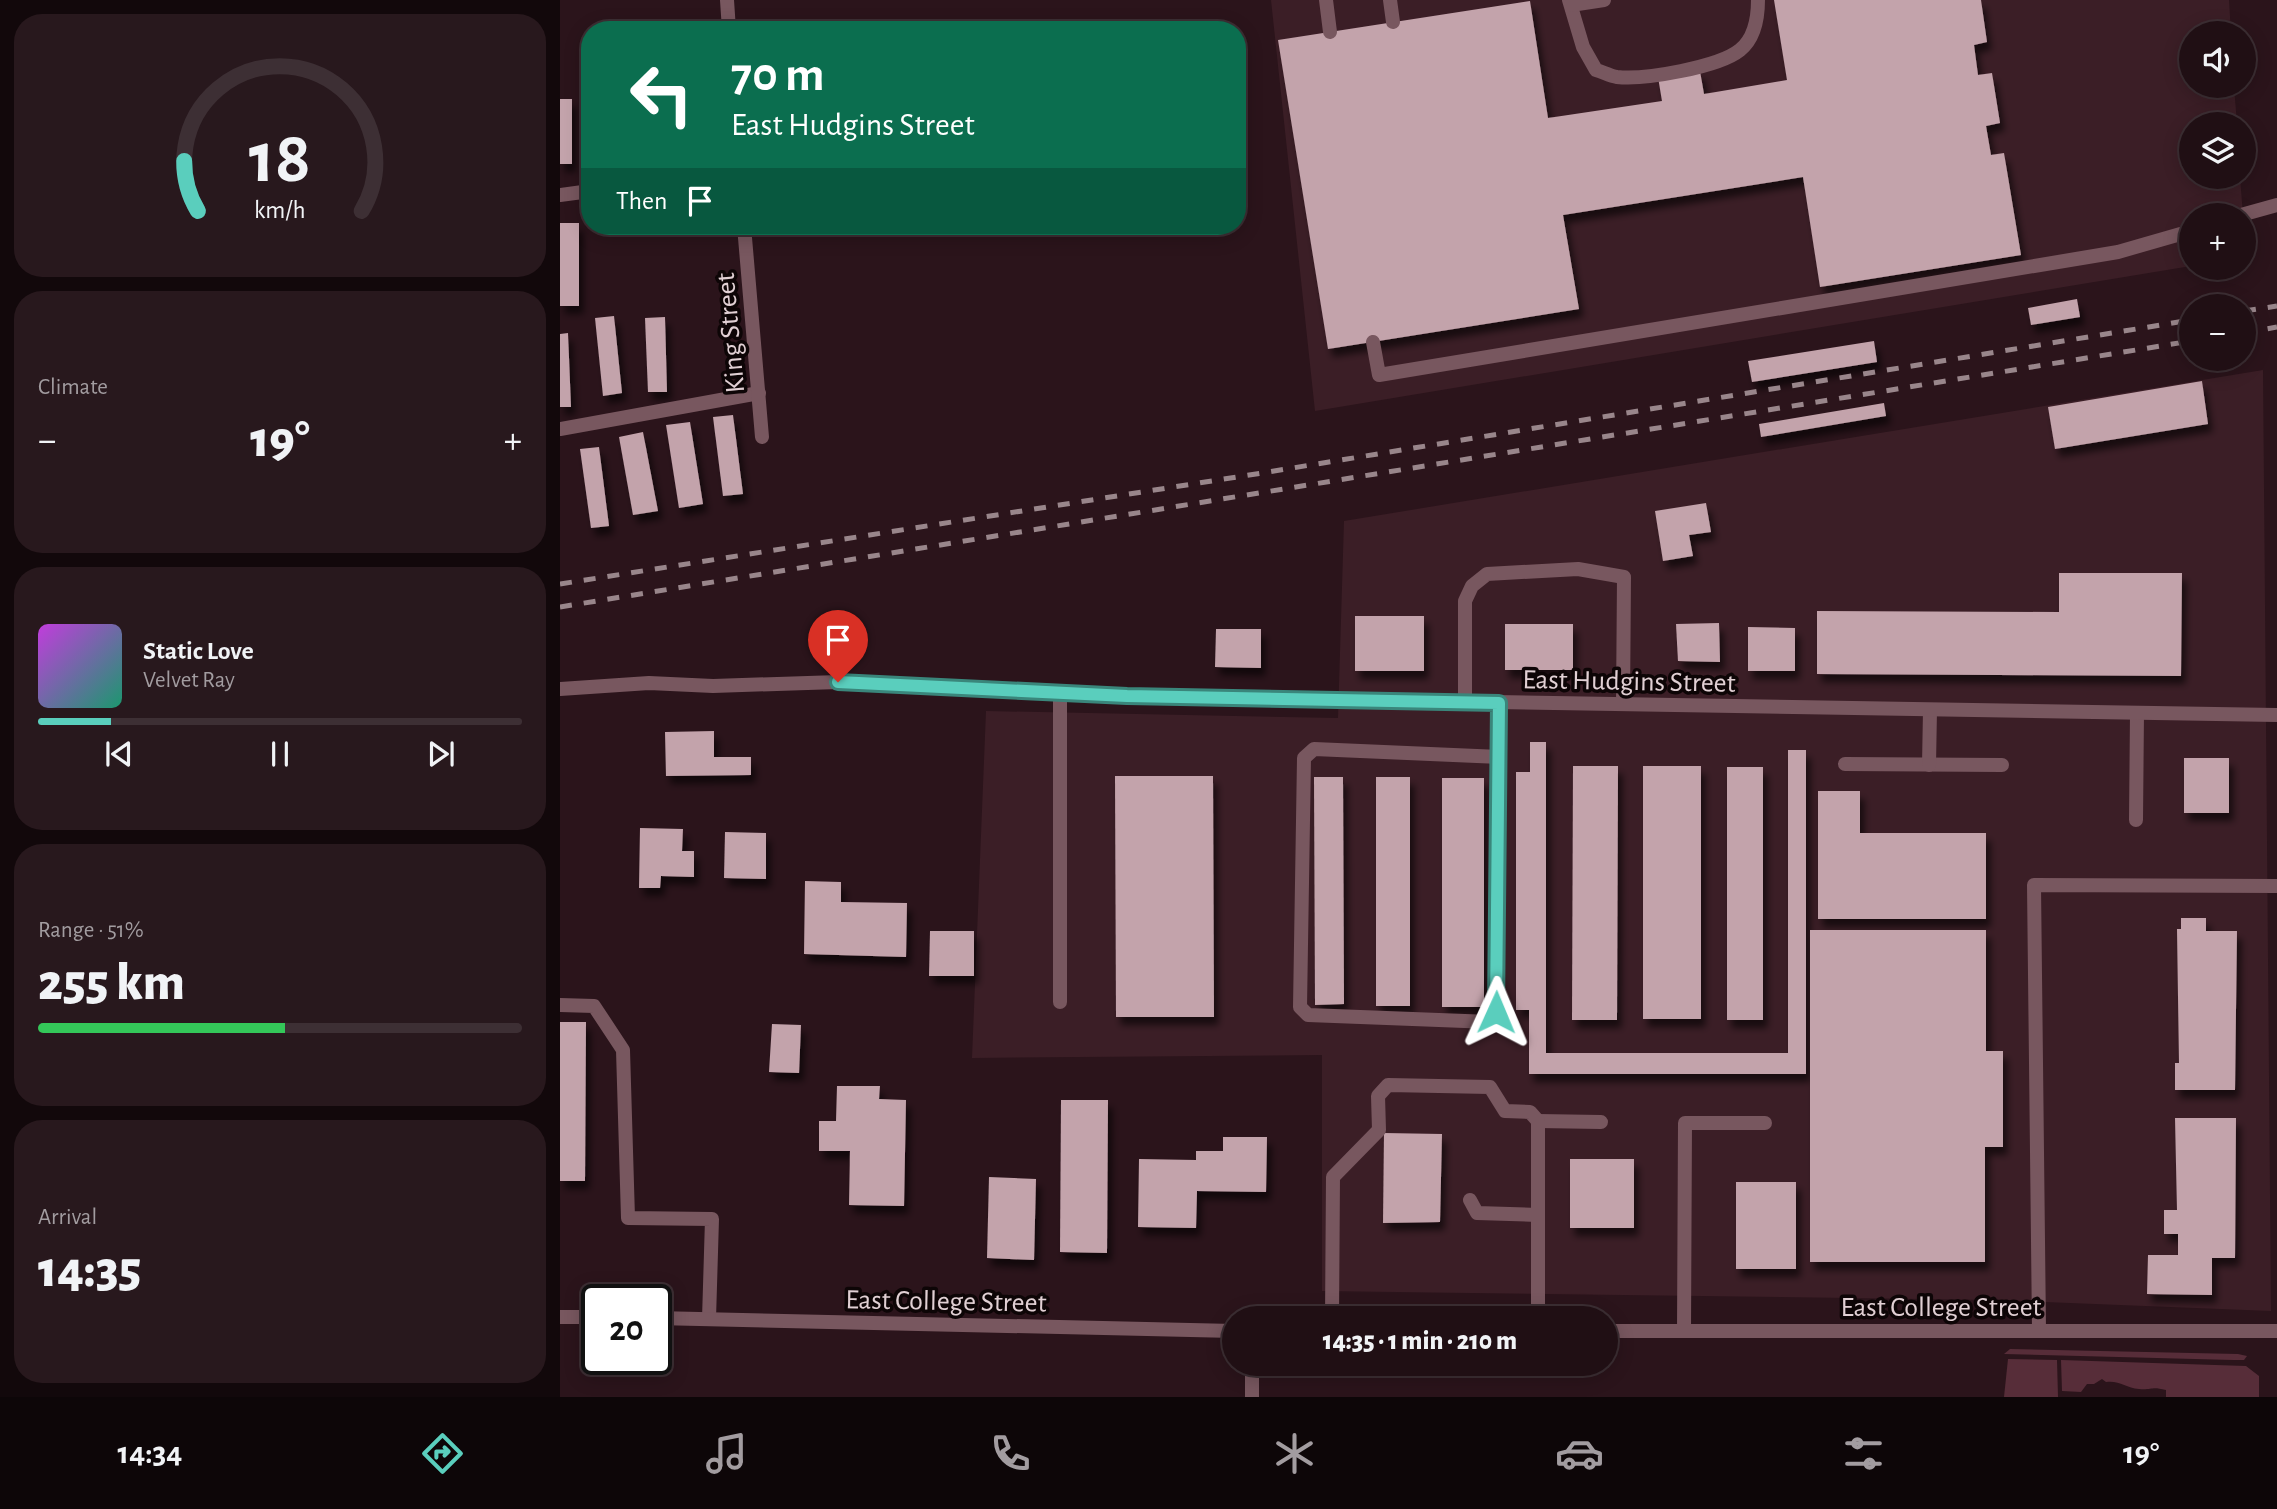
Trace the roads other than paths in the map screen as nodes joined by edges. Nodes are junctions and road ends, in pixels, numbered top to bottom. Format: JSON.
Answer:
{"nodes":[{"id":1,"x":727,"y":0,"type":"edge"},
{"id":2,"x":1325,"y":0,"type":"edge"},
{"id":3,"x":1390,"y":0,"type":"edge"},
{"id":4,"x":1604,"y":0,"type":"edge"},
{"id":5,"x":1758,"y":0,"type":"edge"},
{"id":6,"x":1570,"y":3,"type":"edge"},
{"id":7,"x":729,"y":21,"type":"edge"},
{"id":8,"x":1393,"y":22,"type":"dead end"},
{"id":9,"x":1330,"y":32,"type":"dead end"},
{"id":10,"x":581,"y":192,"type":"edge"},
{"id":11,"x":560,"y":195,"type":"edge"},
{"id":12,"x":2277,"y":205,"type":"edge"},
{"id":13,"x":2256,"y":211,"type":"edge"},
{"id":14,"x":2179,"y":234,"type":"edge"},
{"id":15,"x":745,"y":235,"type":"edge"},
{"id":16,"x":1373,"y":342,"type":"dead end"},
{"id":17,"x":759,"y":393,"type":"junction"},
{"id":18,"x":560,"y":429,"type":"edge"},
{"id":19,"x":762,"y":437,"type":"dead end"},
{"id":20,"x":560,"y":689,"type":"edge"},
{"id":21,"x":1060,"y":693,"type":"junction"},
{"id":22,"x":1465,"y":703,"type":"junction"},
{"id":23,"x":1499,"y":703,"type":"junction"},
{"id":24,"x":1623,"y":704,"type":"junction"},
{"id":25,"x":1930,"y":710,"type":"junction"},
{"id":26,"x":2137,"y":713,"type":"junction"},
{"id":27,"x":2277,"y":715,"type":"edge"},
{"id":28,"x":1500,"y":757,"type":"junction"},
{"id":29,"x":1845,"y":764,"type":"dead end"},
{"id":30,"x":1929,"y":765,"type":"junction"},
{"id":31,"x":2002,"y":765,"type":"dead end"},
{"id":32,"x":2136,"y":821,"type":"dead end"},
{"id":33,"x":2277,"y":886,"type":"edge"},
{"id":34,"x":1060,"y":1002,"type":"dead end"},
{"id":35,"x":560,"y":1004,"type":"edge"},
{"id":36,"x":1538,"y":1121,"type":"junction"},
{"id":37,"x":1601,"y":1122,"type":"dead end"},
{"id":38,"x":1765,"y":1124,"type":"dead end"},
{"id":39,"x":1470,"y":1200,"type":"dead end"},
{"id":40,"x":1538,"y":1215,"type":"junction"},
{"id":41,"x":1332,"y":1306,"type":"edge"},
{"id":42,"x":1538,"y":1306,"type":"edge"},
{"id":43,"x":560,"y":1317,"type":"edge"},
{"id":44,"x":581,"y":1317,"type":"edge"},
{"id":45,"x":672,"y":1318,"type":"edge"},
{"id":46,"x":709,"y":1319,"type":"junction"},
{"id":47,"x":2039,"y":1330,"type":"junction"},
{"id":48,"x":1222,"y":1331,"type":"edge"},
{"id":49,"x":1618,"y":1331,"type":"edge"},
{"id":50,"x":1684,"y":1331,"type":"junction"},
{"id":51,"x":2277,"y":1331,"type":"edge"},
{"id":52,"x":1252,"y":1376,"type":"edge"},
{"id":53,"x":1251,"y":1397,"type":"edge"}],
"edges":[{"from":1,"to":7,"type":"street"},
{"from":2,"to":9,"type":"street"},
{"from":3,"to":8,"type":"street"},
{"from":4,"to":6,"type":"street"},
{"from":5,"to":6,"type":"street"},
{"from":10,"to":11,"type":"street"},
{"from":12,"to":13,"type":"street"},
{"from":14,"to":16,"type":"street"},
{"from":15,"to":17,"type":"street","name":"King Street"},
{"from":17,"to":18,"type":"street"},
{"from":17,"to":19,"type":"street","name":"King Street"},
{"from":20,"to":21,"type":"street","name":"East Hudgins Street"},
{"from":21,"to":22,"type":"street","name":"East Hudgins Street"},
{"from":21,"to":34,"type":"street"},
{"from":22,"to":23,"type":"street","name":"East Hudgins Street"},
{"from":22,"to":24,"type":"street"},
{"from":23,"to":24,"type":"street","name":"East Hudgins Street"},
{"from":23,"to":28,"type":"street"},
{"from":24,"to":25,"type":"street","name":"East Hudgins Street"},
{"from":25,"to":26,"type":"street","name":"East Hudgins Street"},
{"from":25,"to":30,"type":"street"},
{"from":26,"to":27,"type":"street","name":"East Hudgins Street"},
{"from":26,"to":32,"type":"street"},
{"from":28,"to":28,"type":"street"},
{"from":29,"to":30,"type":"street"},
{"from":30,"to":31,"type":"street"},
{"from":33,"to":47,"type":"street"},
{"from":35,"to":46,"type":"street"},
{"from":36,"to":37,"type":"street"},
{"from":36,"to":40,"type":"street"},
{"from":36,"to":41,"type":"street"},
{"from":38,"to":50,"type":"street"},
{"from":39,"to":40,"type":"street"},
{"from":40,"to":42,"type":"street"},
{"from":43,"to":44,"type":"street"},
{"from":45,"to":46,"type":"street","name":"East College Street"},
{"from":46,"to":48,"type":"street","name":"East College Street"},
{"from":47,"to":50,"type":"street","name":"East College Street"},
{"from":47,"to":51,"type":"street","name":"East College Street"},
{"from":49,"to":50,"type":"street","name":"East College Street"},
{"from":52,"to":53,"type":"street"}]}
